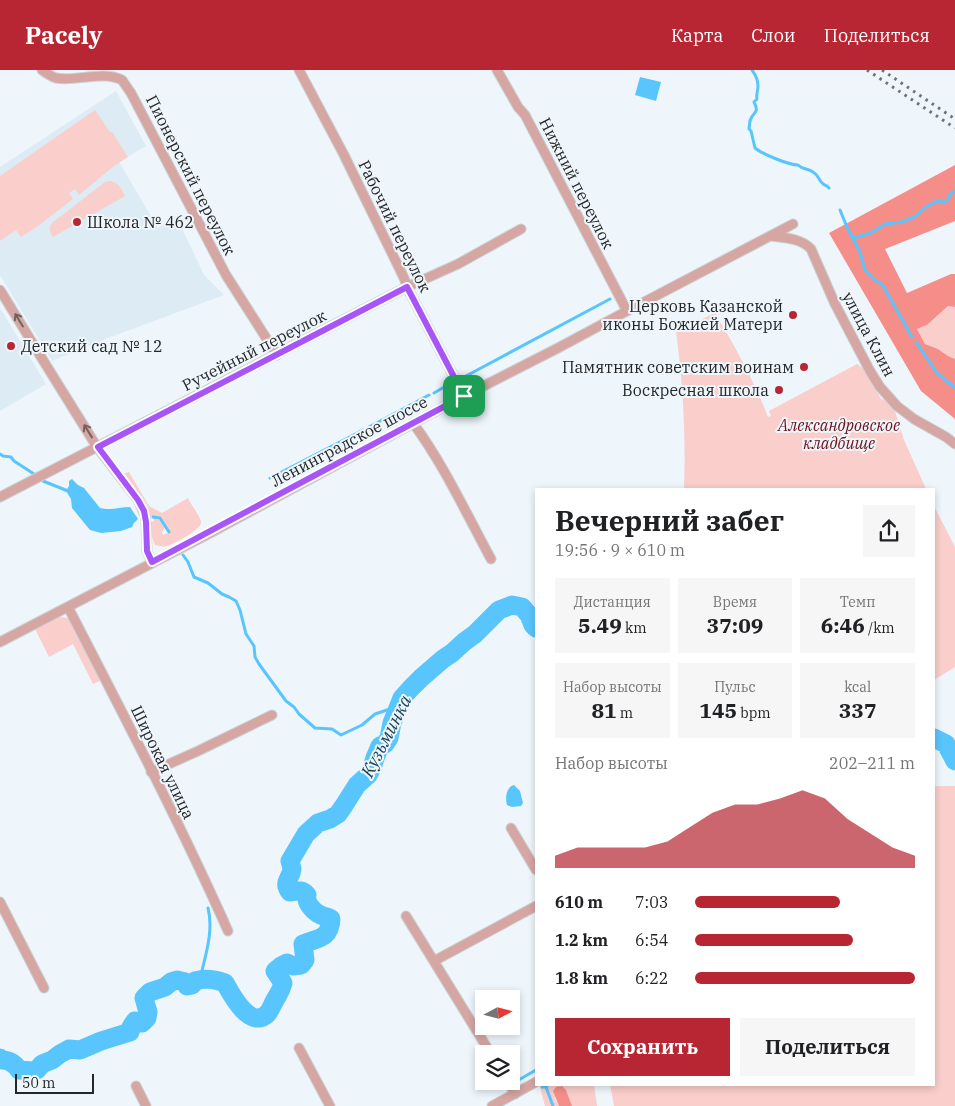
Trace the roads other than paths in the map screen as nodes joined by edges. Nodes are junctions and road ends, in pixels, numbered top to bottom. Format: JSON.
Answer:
{"nodes":[{"id":1,"x":42,"y":70,"type":"edge"},
{"id":2,"x":299,"y":70,"type":"edge"},
{"id":3,"x":497,"y":70,"type":"edge"},
{"id":4,"x":793,"y":224,"type":"dead end"},
{"id":5,"x":522,"y":229,"type":"dead end"},
{"id":6,"x":770,"y":236,"type":"junction"},
{"id":7,"x":407,"y":287,"type":"junction"},
{"id":8,"x":0,"y":290,"type":"edge"},
{"id":9,"x":626,"y":311,"type":"junction"},
{"id":10,"x":276,"y":355,"type":"junction"},
{"id":11,"x":464,"y":396,"type":"junction"},
{"id":12,"x":413,"y":423,"type":"junction"},
{"id":13,"x":955,"y":444,"type":"edge"},
{"id":14,"x":98,"y":447,"type":"junction"},
{"id":15,"x":0,"y":497,"type":"edge"},
{"id":16,"x":490,"y":559,"type":"dead end"},
{"id":17,"x":152,"y":562,"type":"junction"},
{"id":18,"x":68,"y":606,"type":"junction"},
{"id":19,"x":0,"y":642,"type":"edge"},
{"id":20,"x":272,"y":715,"type":"dead end"},
{"id":21,"x":152,"y":772,"type":"junction"},
{"id":22,"x":511,"y":828,"type":"dead end"},
{"id":23,"x":535,"y":868,"type":"edge"},
{"id":24,"x":0,"y":902,"type":"edge"},
{"id":25,"x":535,"y":907,"type":"edge"},
{"id":26,"x":406,"y":916,"type":"dead end"},
{"id":27,"x":228,"y":931,"type":"dead end"},
{"id":28,"x":434,"y":960,"type":"junction"},
{"id":29,"x":44,"y":988,"type":"dead end"},
{"id":30,"x":486,"y":1045,"type":"edge"},
{"id":31,"x":299,"y":1048,"type":"dead end"},
{"id":32,"x":535,"y":1083,"type":"edge"},
{"id":33,"x":136,"y":1086,"type":"dead end"},
{"id":34,"x":513,"y":1090,"type":"edge"},
{"id":35,"x":515,"y":1094,"type":"junction"},
{"id":36,"x":146,"y":1106,"type":"edge"},
{"id":37,"x":330,"y":1106,"type":"edge"},
{"id":38,"x":492,"y":1106,"type":"edge"}],
"edges":[{"from":1,"to":10,"type":"street","name":"Пионерский переулок"},
{"from":2,"to":7,"type":"street","name":"Рабочий переулок"},
{"from":3,"to":9,"type":"street","name":"Нижний переулок"},
{"from":4,"to":6,"type":"street","name":"Ленинградское шоссе"},
{"from":5,"to":7,"type":"street","name":"Ручейный переулок"},
{"from":6,"to":9,"type":"street","name":"Ленинградское шоссе"},
{"from":6,"to":13,"type":"street","name":"улица Клин"},
{"from":7,"to":10,"type":"street","name":"Ручейный переулок"},
{"from":7,"to":11,"type":"street","name":"Рабочий переулок"},
{"from":14,"to":8,"type":"street","one_way":true},
{"from":9,"to":11,"type":"street","name":"Ленинградское шоссе"},
{"from":10,"to":14,"type":"street","name":"Ручейный переулок"},
{"from":11,"to":12,"type":"street","name":"Ленинградское шоссе"},
{"from":12,"to":16,"type":"street"},
{"from":12,"to":17,"type":"street","name":"Ленинградское шоссе"},
{"from":14,"to":15,"type":"street","name":"Ручейный переулок"},
{"from":14,"to":17,"type":"street"},
{"from":17,"to":18,"type":"street","name":"Ленинградское шоссе"},
{"from":18,"to":19,"type":"street","name":"Ленинградское шоссе"},
{"from":18,"to":21,"type":"street","name":"Широкая улица"},
{"from":20,"to":21,"type":"street"},
{"from":21,"to":27,"type":"street","name":"Широкая улица"},
{"from":22,"to":23,"type":"street"},
{"from":24,"to":29,"type":"street"},
{"from":25,"to":28,"type":"street"},
{"from":26,"to":28,"type":"street"},
{"from":28,"to":30,"type":"street"},
{"from":31,"to":37,"type":"street"},
{"from":32,"to":35,"type":"street"},
{"from":33,"to":36,"type":"street"},
{"from":34,"to":35,"type":"street"},
{"from":35,"to":38,"type":"street"}]}
